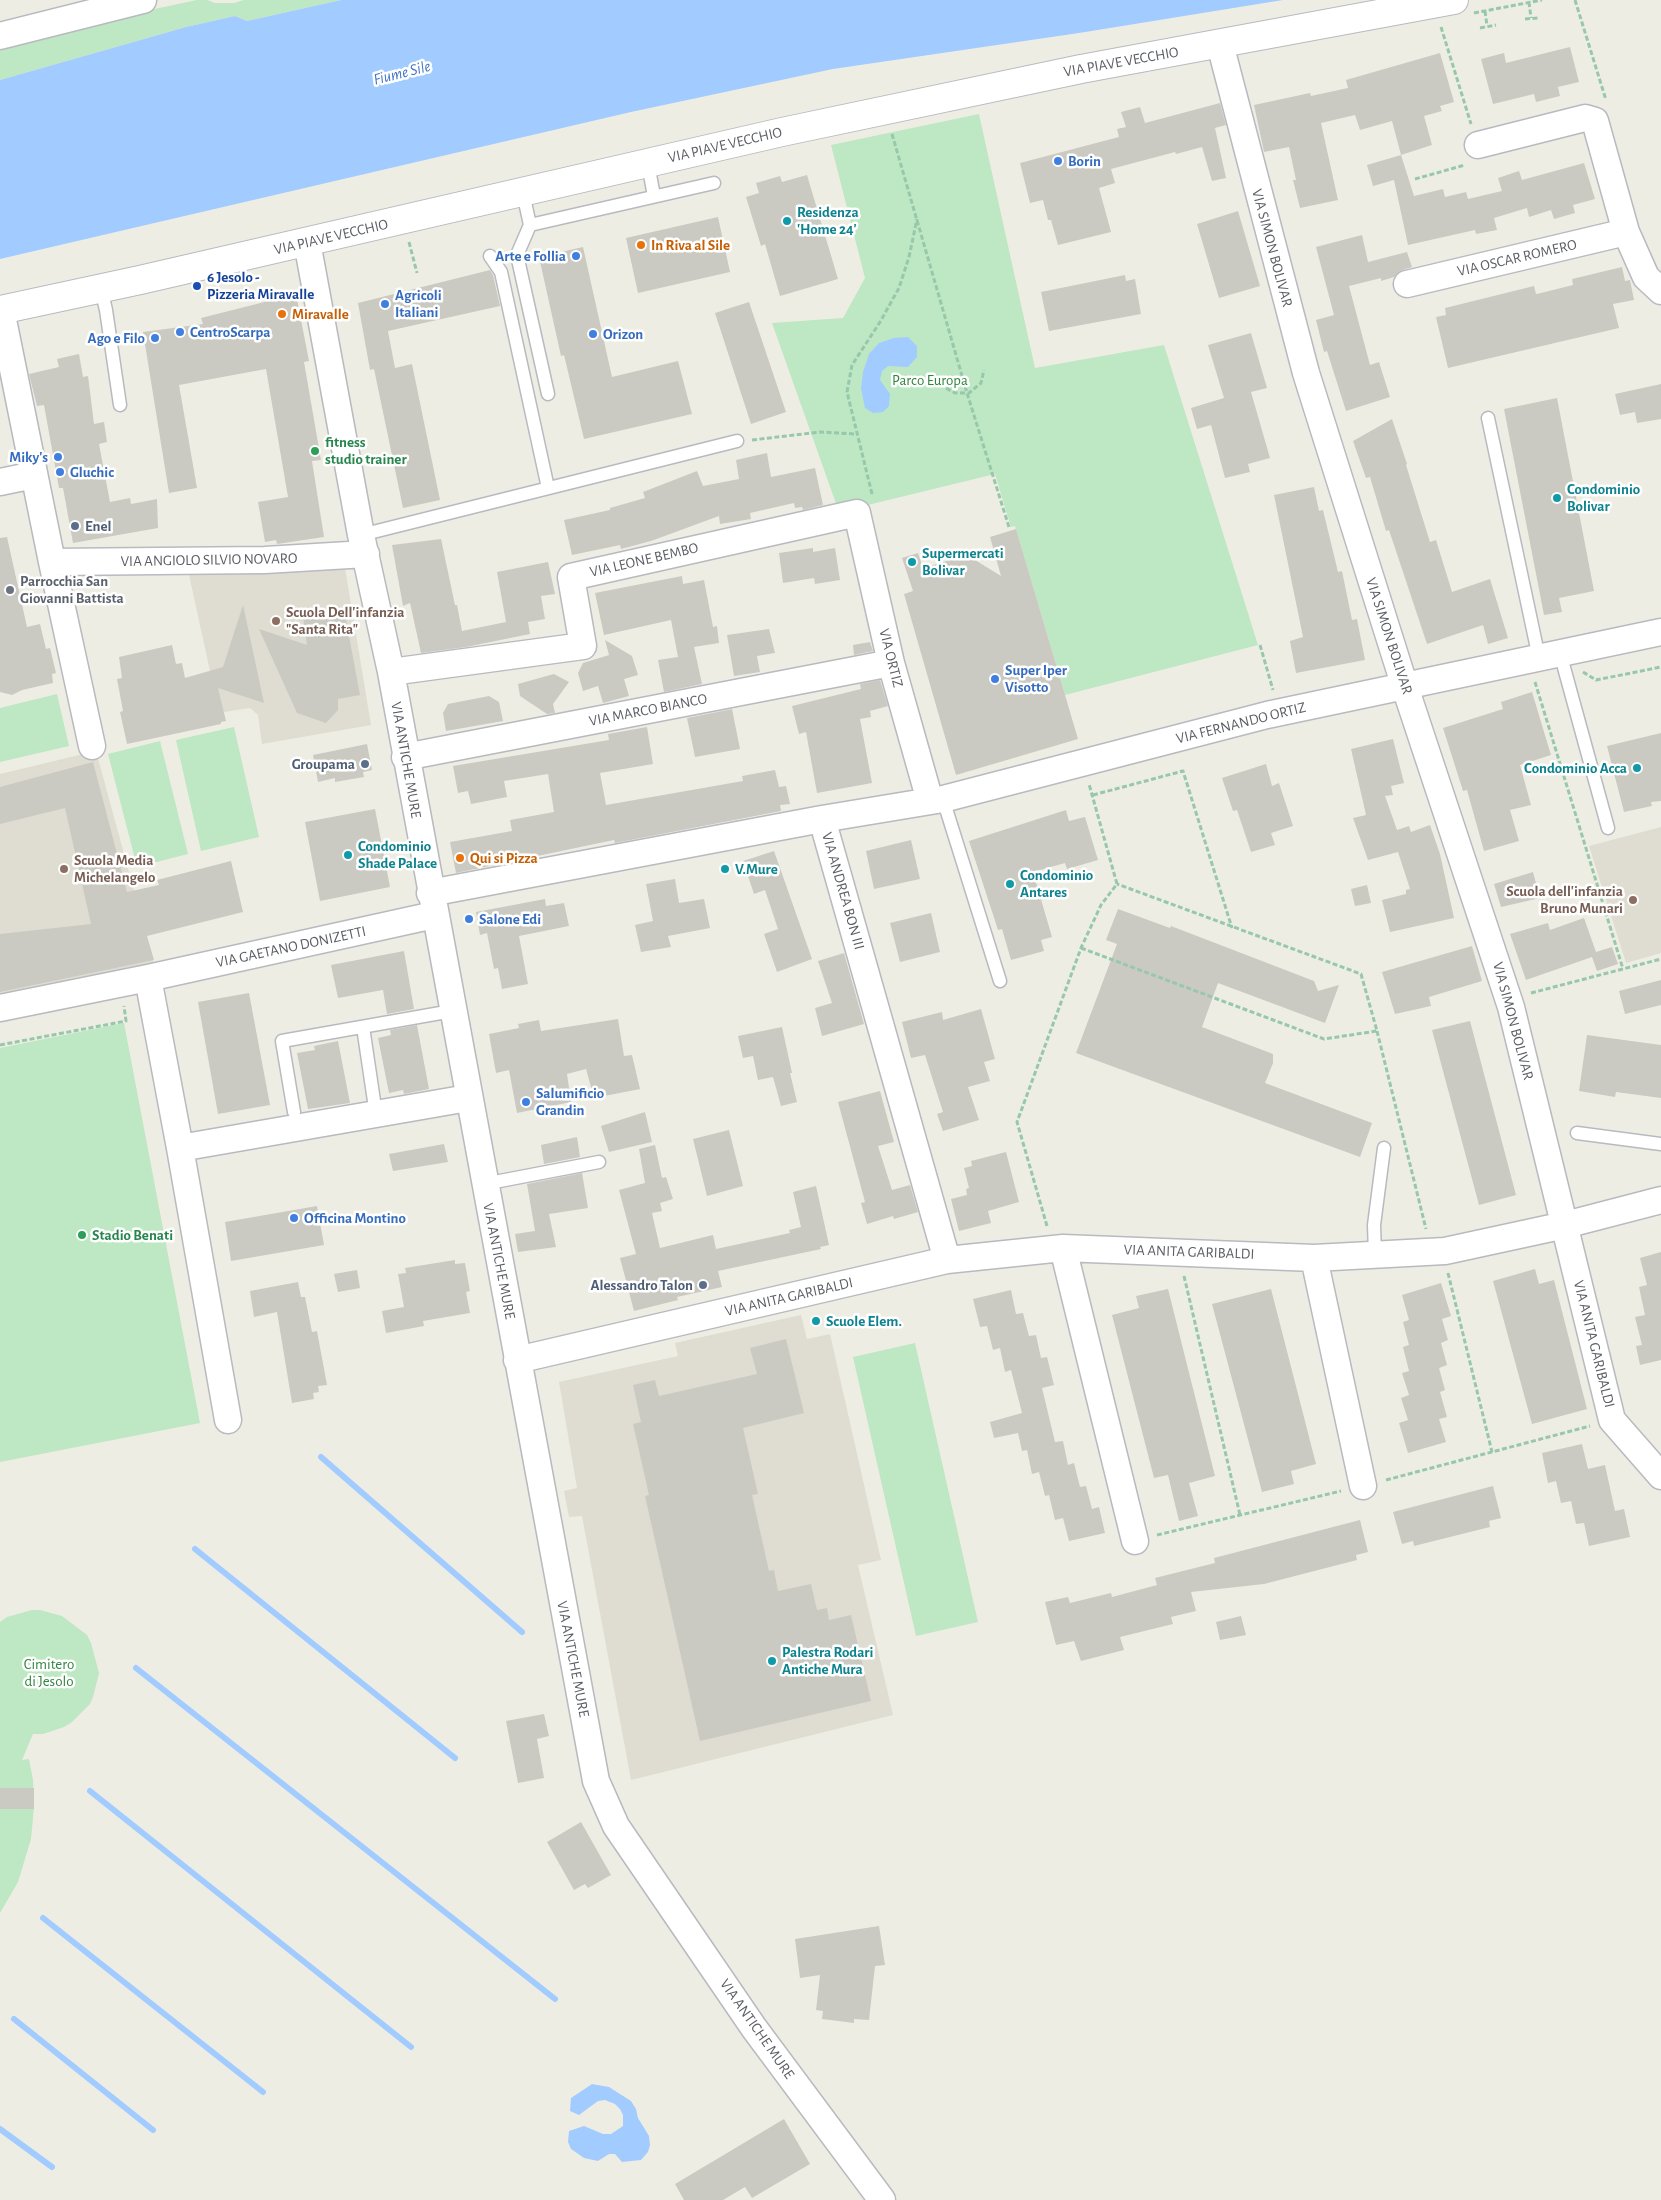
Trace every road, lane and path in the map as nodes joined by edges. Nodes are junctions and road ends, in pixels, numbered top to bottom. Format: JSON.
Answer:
{"nodes":[{"id":1,"x":143,"y":0,"type":"edge"},
{"id":2,"x":1454,"y":0,"type":"edge"},
{"id":3,"x":1575,"y":0,"type":"edge"},
{"id":4,"x":1529,"y":2,"type":"dead end"},
{"id":5,"x":1485,"y":11,"type":"dead end"},
{"id":6,"x":1531,"y":18,"type":"junction"},
{"id":7,"x":1538,"y":18,"type":"dead end"},
{"id":8,"x":1526,"y":19,"type":"dead end"},
{"id":9,"x":1496,"y":25,"type":"dead end"},
{"id":10,"x":1487,"y":26,"type":"junction"},
{"id":11,"x":1480,"y":28,"type":"dead end"},
{"id":12,"x":1444,"y":33,"type":"dead end"},
{"id":13,"x":0,"y":36,"type":"edge"},
{"id":14,"x":1220,"y":44,"type":"junction"},
{"id":15,"x":1595,"y":120,"type":"junction"},
{"id":16,"x":890,"y":126,"type":"dead end"},
{"id":17,"x":1478,"y":145,"type":"junction"},
{"id":18,"x":648,"y":164,"type":"junction"},
{"id":19,"x":1415,"y":179,"type":"dead end"},
{"id":20,"x":714,"y":183,"type":"dead end"},
{"id":21,"x":523,"y":193,"type":"junction"},
{"id":22,"x":654,"y":196,"type":"junction"},
{"id":23,"x":918,"y":219,"type":"junction"},
{"id":24,"x":530,"y":225,"type":"junction"},
{"id":25,"x":1626,"y":232,"type":"junction"},
{"id":26,"x":408,"y":238,"type":"dead end"},
{"id":27,"x":307,"y":242,"type":"junction"},
{"id":28,"x":490,"y":256,"type":"dead end"},
{"id":29,"x":417,"y":273,"type":"dead end"},
{"id":30,"x":1406,"y":284,"type":"dead end"},
{"id":31,"x":101,"y":289,"type":"junction"},
{"id":32,"x":1661,"y":291,"type":"edge"},
{"id":33,"x":0,"y":310,"type":"edge"},
{"id":34,"x":984,"y":370,"type":"dead end"},
{"id":35,"x":942,"y":382,"type":"dead end"},
{"id":36,"x":967,"y":393,"type":"junction"},
{"id":37,"x":548,"y":394,"type":"dead end"},
{"id":38,"x":120,"y":405,"type":"dead end"},
{"id":39,"x":1488,"y":418,"type":"dead end"},
{"id":40,"x":856,"y":434,"type":"junction"},
{"id":41,"x":737,"y":442,"type":"joint"},
{"id":42,"x":34,"y":475,"type":"junction"},
{"id":43,"x":0,"y":482,"type":"edge"},
{"id":44,"x":548,"y":488,"type":"junction"},
{"id":45,"x":857,"y":513,"type":"junction"},
{"id":46,"x":1009,"y":527,"type":"dead end"},
{"id":47,"x":363,"y":544,"type":"junction"},
{"id":48,"x":52,"y":562,"type":"junction"},
{"id":49,"x":1661,"y":632,"type":"edge"},
{"id":50,"x":1543,"y":657,"type":"junction"},
{"id":51,"x":891,"y":663,"type":"junction"},
{"id":52,"x":391,"y":672,"type":"junction"},
{"id":53,"x":1405,"y":686,"type":"junction"},
{"id":54,"x":92,"y":746,"type":"dead end"},
{"id":55,"x":405,"y":757,"type":"junction"},
{"id":56,"x":1088,"y":780,"type":"dead end"},
{"id":57,"x":1092,"y":795,"type":"junction"},
{"id":58,"x":936,"y":800,"type":"junction"},
{"id":59,"x":822,"y":819,"type":"junction"},
{"id":60,"x":1608,"y":828,"type":"dead end"},
{"id":61,"x":1117,"y":884,"type":"junction"},
{"id":62,"x":432,"y":904,"type":"junction"},
{"id":63,"x":1232,"y":928,"type":"junction"},
{"id":64,"x":1082,"y":948,"type":"junction"},
{"id":65,"x":1661,"y":959,"type":"edge"},
{"id":66,"x":1623,"y":970,"type":"junction"},
{"id":67,"x":148,"y":978,"type":"junction"},
{"id":68,"x":1000,"y":981,"type":"dead end"},
{"id":69,"x":1509,"y":998,"type":"junction"},
{"id":70,"x":0,"y":1008,"type":"edge"},
{"id":71,"x":452,"y":1011,"type":"junction"},
{"id":72,"x":126,"y":1020,"type":"dead end"},
{"id":73,"x":363,"y":1026,"type":"junction"},
{"id":74,"x":1377,"y":1031,"type":"junction"},
{"id":75,"x":0,"y":1045,"type":"edge"},
{"id":76,"x":468,"y":1098,"type":"junction"},
{"id":77,"x":374,"y":1101,"type":"dead end"},
{"id":78,"x":294,"y":1112,"type":"dead end"},
{"id":79,"x":1576,"y":1133,"type":"dead end"},
{"id":80,"x":1661,"y":1144,"type":"edge"},
{"id":81,"x":180,"y":1148,"type":"junction"},
{"id":82,"x":1384,"y":1148,"type":"dead end"},
{"id":83,"x":599,"y":1162,"type":"dead end"},
{"id":84,"x":484,"y":1184,"type":"junction"},
{"id":85,"x":1661,"y":1200,"type":"edge"},
{"id":86,"x":1565,"y":1225,"type":"junction"},
{"id":87,"x":1428,"y":1236,"type":"dead end"},
{"id":88,"x":1057,"y":1241,"type":"junction"},
{"id":89,"x":1375,"y":1254,"type":"junction"},
{"id":90,"x":1314,"y":1258,"type":"junction"},
{"id":91,"x":947,"y":1260,"type":"junction"},
{"id":92,"x":1182,"y":1268,"type":"dead end"},
{"id":93,"x":1446,"y":1268,"type":"dead end"},
{"id":94,"x":517,"y":1360,"type":"junction"},
{"id":95,"x":228,"y":1420,"type":"dead end"},
{"id":96,"x":1612,"y":1420,"type":"junction"},
{"id":97,"x":1492,"y":1452,"type":"junction"},
{"id":98,"x":1661,"y":1476,"type":"edge"},
{"id":99,"x":1363,"y":1486,"type":"junction"},
{"id":100,"x":1240,"y":1515,"type":"junction"},
{"id":101,"x":1135,"y":1541,"type":"joint"},
{"id":102,"x":879,"y":2199,"type":"edge"}],
"edges":[{"from":1,"to":13,"type":"street"},
{"from":2,"to":14,"type":"street","name":"VIA PIAVE VECCHIO"},
{"from":3,"to":15,"type":"path"},
{"from":4,"to":6,"type":"path"},
{"from":5,"to":10,"type":"path"},
{"from":6,"to":7,"type":"path"},
{"from":6,"to":8,"type":"path"},
{"from":9,"to":10,"type":"path"},
{"from":10,"to":11,"type":"path"},
{"from":12,"to":17,"type":"path"},
{"from":14,"to":18,"type":"street","name":"VIA PIAVE VECCHIO"},
{"from":14,"to":53,"type":"street","name":"VIA SIMON BOLIVAR"},
{"from":15,"to":17,"type":"street"},
{"from":15,"to":25,"type":"street"},
{"from":16,"to":23,"type":"path"},
{"from":17,"to":19,"type":"path"},
{"from":18,"to":21,"type":"street","name":"VIA PIAVE VECCHIO"},
{"from":18,"to":22,"type":"lane"},
{"from":20,"to":22,"type":"lane"},
{"from":21,"to":24,"type":"lane"},
{"from":21,"to":27,"type":"street","name":"VIA PIAVE VECCHIO"},
{"from":22,"to":24,"type":"lane"},
{"from":23,"to":36,"type":"path"},
{"from":23,"to":40,"type":"path"},
{"from":24,"to":37,"type":"lane"},
{"from":25,"to":30,"type":"street","name":"VIA OSCAR ROMERO"},
{"from":25,"to":32,"type":"street"},
{"from":26,"to":29,"type":"path"},
{"from":27,"to":31,"type":"street","name":"VIA PIAVE VECCHIO"},
{"from":27,"to":47,"type":"street","name":"VIA ANTICHE MURE"},
{"from":28,"to":44,"type":"lane"},
{"from":31,"to":33,"type":"street","name":"VIA PIAVE VECCHIO"},
{"from":31,"to":38,"type":"lane"},
{"from":33,"to":42,"type":"street"},
{"from":34,"to":36,"type":"path"},
{"from":35,"to":36,"type":"path"},
{"from":36,"to":46,"type":"path"},
{"from":39,"to":50,"type":"lane"},
{"from":40,"to":41,"type":"path"},
{"from":40,"to":45,"type":"path"},
{"from":41,"to":44,"type":"lane"},
{"from":42,"to":43,"type":"street"},
{"from":42,"to":48,"type":"street"},
{"from":44,"to":47,"type":"lane"},
{"from":45,"to":51,"type":"street","name":"VIA ORTIZ"},
{"from":45,"to":52,"type":"street","name":"VIA LEONE BEMBO"},
{"from":47,"to":48,"type":"street","name":"VIA ANGIOLO SILVIO NOVARO"},
{"from":47,"to":52,"type":"street","name":"VIA ANTICHE MURE"},
{"from":48,"to":54,"type":"street"},
{"from":49,"to":50,"type":"street","name":"VIA FERNANDO ORTIZ"},
{"from":50,"to":53,"type":"street","name":"VIA FERNANDO ORTIZ"},
{"from":50,"to":60,"type":"lane"},
{"from":50,"to":66,"type":"path"},
{"from":51,"to":55,"type":"street","name":"VIA MARCO BIANCO"},
{"from":51,"to":58,"type":"street","name":"VIA ORTIZ"},
{"from":52,"to":55,"type":"street","name":"VIA ANTICHE MURE"},
{"from":53,"to":58,"type":"street","name":"VIA FERNANDO ORTIZ"},
{"from":53,"to":69,"type":"street","name":"VIA SIMON BOLIVAR"},
{"from":55,"to":62,"type":"street","name":"VIA ANTICHE MURE"},
{"from":56,"to":57,"type":"path"},
{"from":57,"to":61,"type":"path"},
{"from":57,"to":63,"type":"path"},
{"from":58,"to":59,"type":"street","name":"VIA FERNANDO ORTIZ"},
{"from":58,"to":68,"type":"lane"},
{"from":59,"to":62,"type":"street","name":"VIA ANDREA BON III"},
{"from":59,"to":91,"type":"street","name":"VIA ANDREA BON III"},
{"from":61,"to":63,"type":"path"},
{"from":61,"to":64,"type":"path"},
{"from":62,"to":67,"type":"street","name":"VIA GAETANO DONIZETTI"},
{"from":62,"to":71,"type":"street","name":"VIA ANTICHE MURE"},
{"from":63,"to":74,"type":"path"},
{"from":64,"to":74,"type":"path"},
{"from":64,"to":88,"type":"path"},
{"from":65,"to":66,"type":"path"},
{"from":66,"to":69,"type":"path"},
{"from":67,"to":70,"type":"street","name":"VIA GAETANO DONIZETTI"},
{"from":67,"to":81,"type":"street"},
{"from":69,"to":86,"type":"street","name":"VIA SIMON BOLIVAR"},
{"from":71,"to":73,"type":"lane"},
{"from":71,"to":76,"type":"street","name":"VIA ANTICHE MURE"},
{"from":72,"to":75,"type":"path"},
{"from":73,"to":77,"type":"lane"},
{"from":73,"to":78,"type":"lane"},
{"from":74,"to":87,"type":"path"},
{"from":76,"to":81,"type":"street"},
{"from":76,"to":84,"type":"street","name":"VIA ANTICHE MURE"},
{"from":79,"to":80,"type":"lane"},
{"from":81,"to":95,"type":"street"},
{"from":82,"to":89,"type":"lane"},
{"from":83,"to":84,"type":"lane"},
{"from":84,"to":94,"type":"street","name":"VIA ANTICHE MURE"},
{"from":85,"to":86,"type":"street","name":"VIA ANITA GARIBALDI"},
{"from":86,"to":89,"type":"street","name":"VIA ANITA GARIBALDI"},
{"from":86,"to":96,"type":"street","name":"VIA ANITA GARIBALDI"},
{"from":88,"to":90,"type":"street","name":"VIA ANITA GARIBALDI"},
{"from":88,"to":91,"type":"street","name":"VIA ANITA GARIBALDI"},
{"from":88,"to":101,"type":"street"},
{"from":89,"to":90,"type":"street","name":"VIA ANITA GARIBALDI"},
{"from":90,"to":99,"type":"street"},
{"from":91,"to":94,"type":"street","name":"VIA ANITA GARIBALDI"},
{"from":92,"to":100,"type":"path"},
{"from":93,"to":97,"type":"path"},
{"from":94,"to":102,"type":"street","name":"VIA ANTICHE MURE"},
{"from":96,"to":97,"type":"path"},
{"from":96,"to":98,"type":"street","name":"VIA ANITA GARIBALDI"},
{"from":97,"to":99,"type":"path"},
{"from":99,"to":100,"type":"path"},
{"from":100,"to":101,"type":"path"}]}
